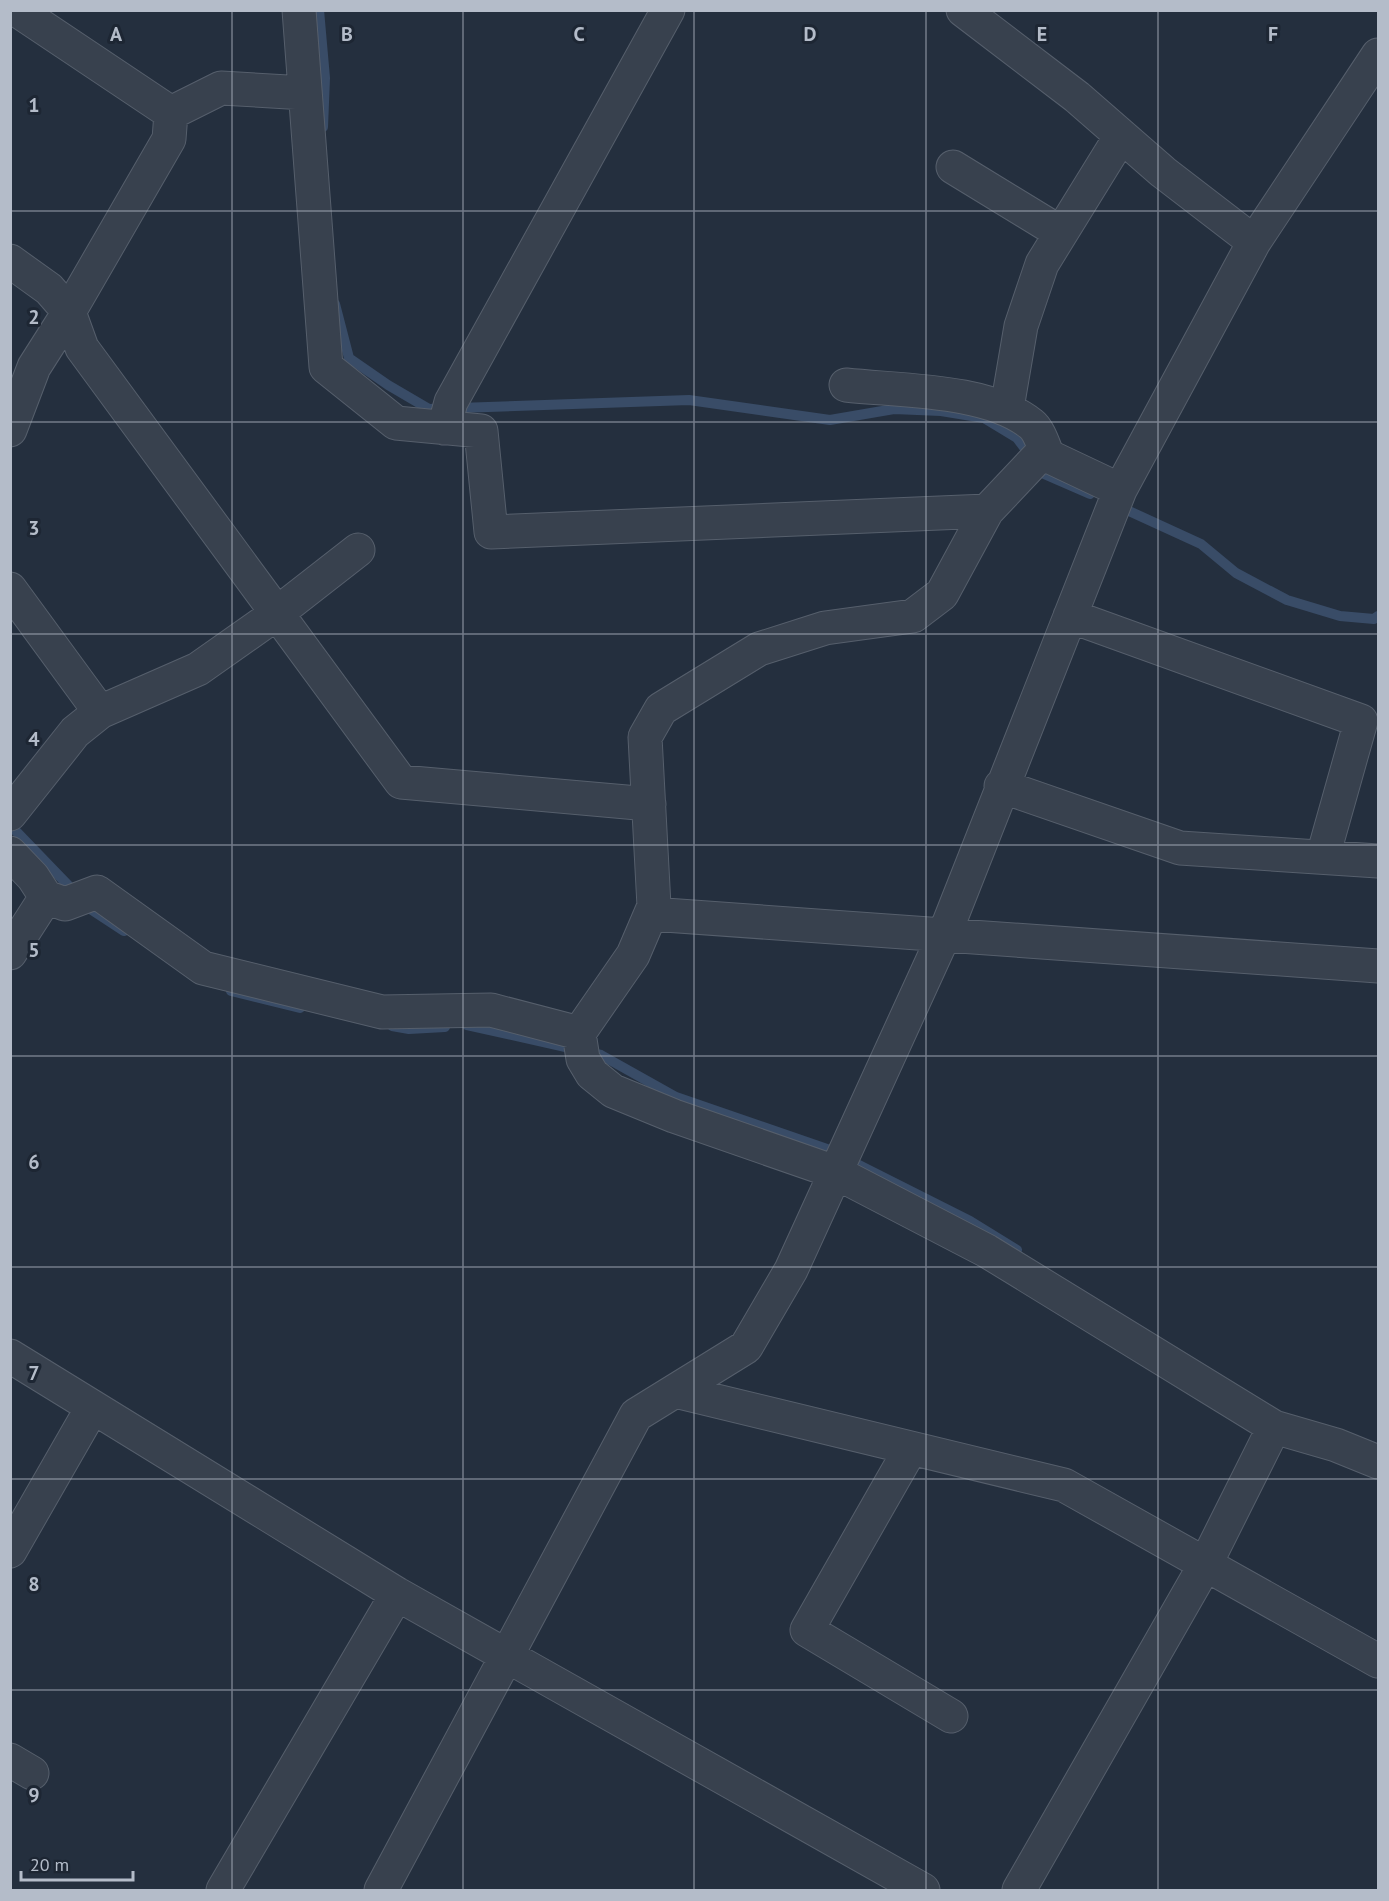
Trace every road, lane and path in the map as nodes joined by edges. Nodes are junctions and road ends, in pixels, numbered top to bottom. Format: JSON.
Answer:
{"nodes":[{"id":1,"x":16,"y":10,"type":"edge"},
{"id":2,"x":299,"y":10,"type":"edge"},
{"id":3,"x":668,"y":10,"type":"edge"},
{"id":4,"x":963,"y":10,"type":"edge"},
{"id":5,"x":1378,"y":55,"type":"edge"},
{"id":6,"x":1369,"y":89,"type":"edge"},
{"id":7,"x":305,"y":93,"type":"junction"},
{"id":8,"x":171,"y":113,"type":"junction"},
{"id":9,"x":1121,"y":136,"type":"junction"},
{"id":10,"x":953,"y":167,"type":"dead end"},
{"id":11,"x":1061,"y":233,"type":"junction"},
{"id":12,"x":1254,"y":242,"type":"junction"},
{"id":13,"x":10,"y":261,"type":"edge"},
{"id":14,"x":69,"y":312,"type":"junction"},
{"id":15,"x":846,"y":385,"type":"dead end"},
{"id":16,"x":1007,"y":408,"type":"junction"},
{"id":17,"x":448,"y":414,"type":"junction"},
{"id":18,"x":10,"y":430,"type":"edge"},
{"id":19,"x":1038,"y":461,"type":"junction"},
{"id":20,"x":1116,"y":500,"type":"junction"},
{"id":21,"x":987,"y":511,"type":"junction"},
{"id":22,"x":358,"y":550,"type":"dead end"},
{"id":23,"x":10,"y":589,"type":"edge"},
{"id":24,"x":276,"y":614,"type":"junction"},
{"id":25,"x":1070,"y":616,"type":"junction"},
{"id":26,"x":100,"y":712,"type":"junction"},
{"id":27,"x":1369,"y":729,"type":"edge"},
{"id":28,"x":1001,"y":786,"type":"junction"},
{"id":29,"x":649,"y":804,"type":"junction"},
{"id":30,"x":10,"y":814,"type":"edge"},
{"id":31,"x":10,"y":853,"type":"edge"},
{"id":32,"x":1323,"y":856,"type":"junction"},
{"id":33,"x":1378,"y":861,"type":"edge"},
{"id":34,"x":70,"y":898,"type":"junction"},
{"id":35,"x":651,"y":914,"type":"junction"},
{"id":36,"x":945,"y":933,"type":"junction"},
{"id":37,"x":10,"y":953,"type":"edge"},
{"id":38,"x":1378,"y":966,"type":"edge"},
{"id":39,"x":581,"y":1045,"type":"junction"},
{"id":40,"x":840,"y":1161,"type":"junction"},
{"id":41,"x":10,"y":1356,"type":"edge"},
{"id":42,"x":675,"y":1391,"type":"junction"},
{"id":43,"x":92,"y":1408,"type":"junction"},
{"id":44,"x":1274,"y":1427,"type":"junction"},
{"id":45,"x":910,"y":1448,"type":"junction"},
{"id":46,"x":1378,"y":1462,"type":"edge"},
{"id":47,"x":10,"y":1551,"type":"edge"},
{"id":48,"x":1205,"y":1565,"type":"junction"},
{"id":49,"x":397,"y":1594,"type":"junction"},
{"id":50,"x":505,"y":1657,"type":"junction"},
{"id":51,"x":1378,"y":1661,"type":"edge"},
{"id":52,"x":951,"y":1716,"type":"dead end"},
{"id":53,"x":223,"y":1890,"type":"edge"},
{"id":54,"x":381,"y":1890,"type":"edge"},
{"id":55,"x":923,"y":1890,"type":"edge"},
{"id":56,"x":1019,"y":1890,"type":"edge"}],
"edges":[{"from":1,"to":8,"type":"street"},
{"from":2,"to":7,"type":"street"},
{"from":3,"to":17,"type":"street"},
{"from":4,"to":9,"type":"street"},
{"from":5,"to":6,"type":"street"},
{"from":6,"to":12,"type":"street"},
{"from":7,"to":8,"type":"street"},
{"from":7,"to":17,"type":"street"},
{"from":8,"to":14,"type":"street"},
{"from":9,"to":11,"type":"street"},
{"from":9,"to":12,"type":"street"},
{"from":10,"to":11,"type":"street"},
{"from":11,"to":16,"type":"street"},
{"from":12,"to":20,"type":"street"},
{"from":13,"to":14,"type":"street"},
{"from":14,"to":18,"type":"street"},
{"from":14,"to":24,"type":"street"},
{"from":15,"to":16,"type":"street"},
{"from":16,"to":19,"type":"street"},
{"from":17,"to":21,"type":"street"},
{"from":19,"to":20,"type":"street"},
{"from":19,"to":21,"type":"street"},
{"from":20,"to":25,"type":"street"},
{"from":21,"to":29,"type":"street"},
{"from":22,"to":24,"type":"street"},
{"from":23,"to":26,"type":"street"},
{"from":24,"to":26,"type":"street"},
{"from":24,"to":29,"type":"street"},
{"from":25,"to":27,"type":"street"},
{"from":25,"to":28,"type":"street"},
{"from":26,"to":30,"type":"street"},
{"from":27,"to":32,"type":"street"},
{"from":28,"to":32,"type":"street"},
{"from":28,"to":36,"type":"street"},
{"from":29,"to":35,"type":"street"},
{"from":31,"to":34,"type":"street"},
{"from":32,"to":33,"type":"street"},
{"from":34,"to":37,"type":"street"},
{"from":34,"to":39,"type":"street"},
{"from":35,"to":36,"type":"street"},
{"from":35,"to":39,"type":"street"},
{"from":36,"to":38,"type":"street"},
{"from":36,"to":40,"type":"street"},
{"from":39,"to":40,"type":"street"},
{"from":40,"to":42,"type":"street"},
{"from":40,"to":44,"type":"street"},
{"from":41,"to":43,"type":"street"},
{"from":42,"to":45,"type":"street"},
{"from":42,"to":50,"type":"street"},
{"from":43,"to":47,"type":"street"},
{"from":43,"to":49,"type":"street"},
{"from":44,"to":46,"type":"street"},
{"from":44,"to":48,"type":"street"},
{"from":45,"to":48,"type":"street"},
{"from":45,"to":52,"type":"street"},
{"from":48,"to":51,"type":"street"},
{"from":48,"to":56,"type":"street"},
{"from":49,"to":50,"type":"street"},
{"from":49,"to":53,"type":"street"},
{"from":50,"to":54,"type":"street"},
{"from":50,"to":55,"type":"street"}]}
